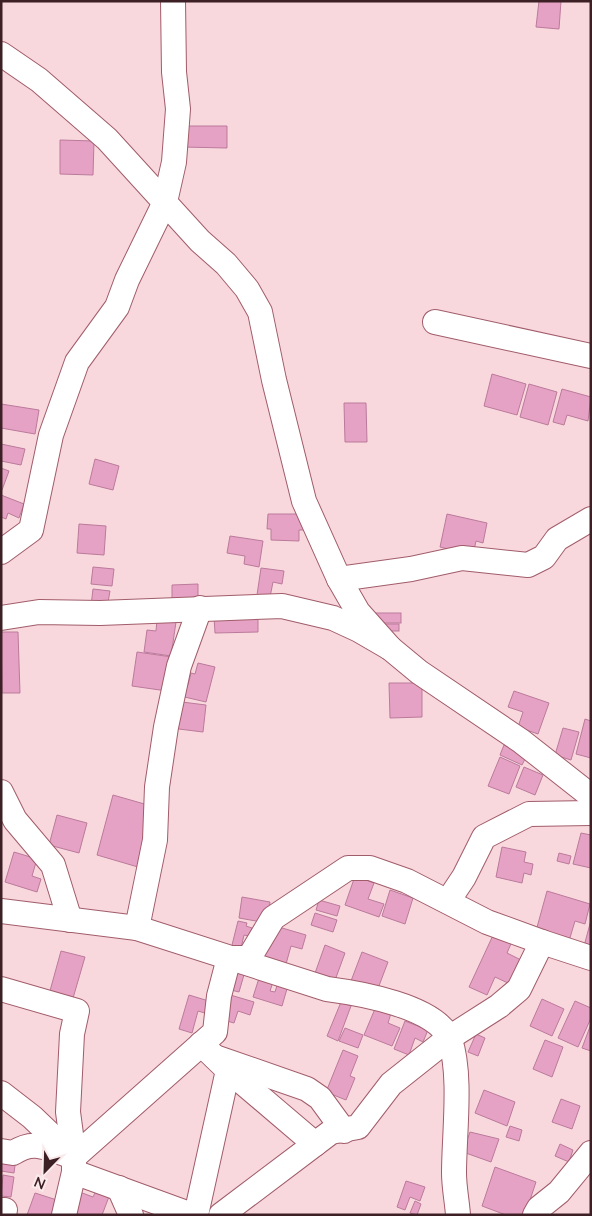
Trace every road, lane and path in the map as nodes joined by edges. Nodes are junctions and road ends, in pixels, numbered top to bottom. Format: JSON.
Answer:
{"nodes":[{"id":1,"x":173,"y":1,"type":"edge"},
{"id":2,"x":1,"y":54,"type":"edge"},
{"id":3,"x":165,"y":202,"type":"junction"},
{"id":4,"x":435,"y":322,"type":"dead end"},
{"id":5,"x":591,"y":356,"type":"edge"},
{"id":6,"x":591,"y":520,"type":"edge"},
{"id":7,"x":1,"y":552,"type":"edge"},
{"id":8,"x":339,"y":580,"type":"junction"},
{"id":9,"x":200,"y":608,"type":"junction"},
{"id":10,"x":1,"y":618,"type":"edge"},
{"id":11,"x":390,"y":648,"type":"junction"},
{"id":12,"x":1,"y":792,"type":"edge"},
{"id":13,"x":591,"y":796,"type":"edge"},
{"id":14,"x":591,"y":814,"type":"edge"},
{"id":15,"x":448,"y":901,"type":"junction"},
{"id":16,"x":1,"y":911,"type":"edge"},
{"id":17,"x":70,"y":920,"type":"junction"},
{"id":18,"x":137,"y":928,"type":"junction"},
{"id":19,"x":542,"y":942,"type":"junction"},
{"id":20,"x":230,"y":958,"type":"junction"},
{"id":21,"x":591,"y":958,"type":"edge"},
{"id":22,"x":1,"y":989,"type":"edge"},
{"id":23,"x":449,"y":1038,"type":"junction"},
{"id":24,"x":215,"y":1057,"type":"junction"},
{"id":25,"x":307,"y":1089,"type":"junction"},
{"id":26,"x":1,"y":1093,"type":"edge"},
{"id":27,"x":296,"y":1126,"type":"junction"},
{"id":28,"x":344,"y":1131,"type":"junction"},
{"id":29,"x":315,"y":1144,"type":"junction"},
{"id":30,"x":1,"y":1151,"type":"edge"},
{"id":31,"x":591,"y":1153,"type":"edge"},
{"id":32,"x":74,"y":1165,"type":"junction"},
{"id":33,"x":285,"y":1166,"type":"junction"},
{"id":34,"x":119,"y":1188,"type":"junction"},
{"id":35,"x":64,"y":1215,"type":"edge"},
{"id":36,"x":131,"y":1215,"type":"edge"},
{"id":37,"x":192,"y":1215,"type":"edge"},
{"id":38,"x":196,"y":1215,"type":"edge"},
{"id":39,"x":221,"y":1215,"type":"edge"},
{"id":40,"x":458,"y":1215,"type":"edge"},
{"id":41,"x":535,"y":1215,"type":"edge"}],
"edges":[{"from":1,"to":3,"type":"street"},
{"from":2,"to":3,"type":"street"},
{"from":3,"to":7,"type":"street"},
{"from":3,"to":8,"type":"street"},
{"from":4,"to":5,"type":"street"},
{"from":6,"to":8,"type":"street"},
{"from":8,"to":11,"type":"street"},
{"from":9,"to":10,"type":"street"},
{"from":9,"to":11,"type":"street"},
{"from":9,"to":18,"type":"street"},
{"from":11,"to":13,"type":"street"},
{"from":12,"to":17,"type":"street"},
{"from":14,"to":15,"type":"street"},
{"from":15,"to":19,"type":"street"},
{"from":15,"to":20,"type":"street"},
{"from":16,"to":17,"type":"street"},
{"from":17,"to":18,"type":"street"},
{"from":18,"to":20,"type":"street"},
{"from":19,"to":21,"type":"street"},
{"from":19,"to":23,"type":"street"},
{"from":20,"to":23,"type":"street"},
{"from":20,"to":24,"type":"street"},
{"from":22,"to":32,"type":"street"},
{"from":23,"to":28,"type":"street"},
{"from":23,"to":40,"type":"street"},
{"from":24,"to":25,"type":"street"},
{"from":24,"to":27,"type":"street"},
{"from":24,"to":32,"type":"street"},
{"from":24,"to":38,"type":"street"},
{"from":25,"to":27,"type":"street"},
{"from":25,"to":28,"type":"street"},
{"from":26,"to":32,"type":"street"},
{"from":27,"to":29,"type":"street"},
{"from":27,"to":33,"type":"street"},
{"from":28,"to":29,"type":"street"},
{"from":29,"to":33,"type":"street"},
{"from":30,"to":32,"type":"street"},
{"from":31,"to":41,"type":"street"},
{"from":32,"to":34,"type":"street"},
{"from":32,"to":35,"type":"street"},
{"from":33,"to":39,"type":"street"},
{"from":34,"to":36,"type":"street"},
{"from":34,"to":37,"type":"street"}]}
